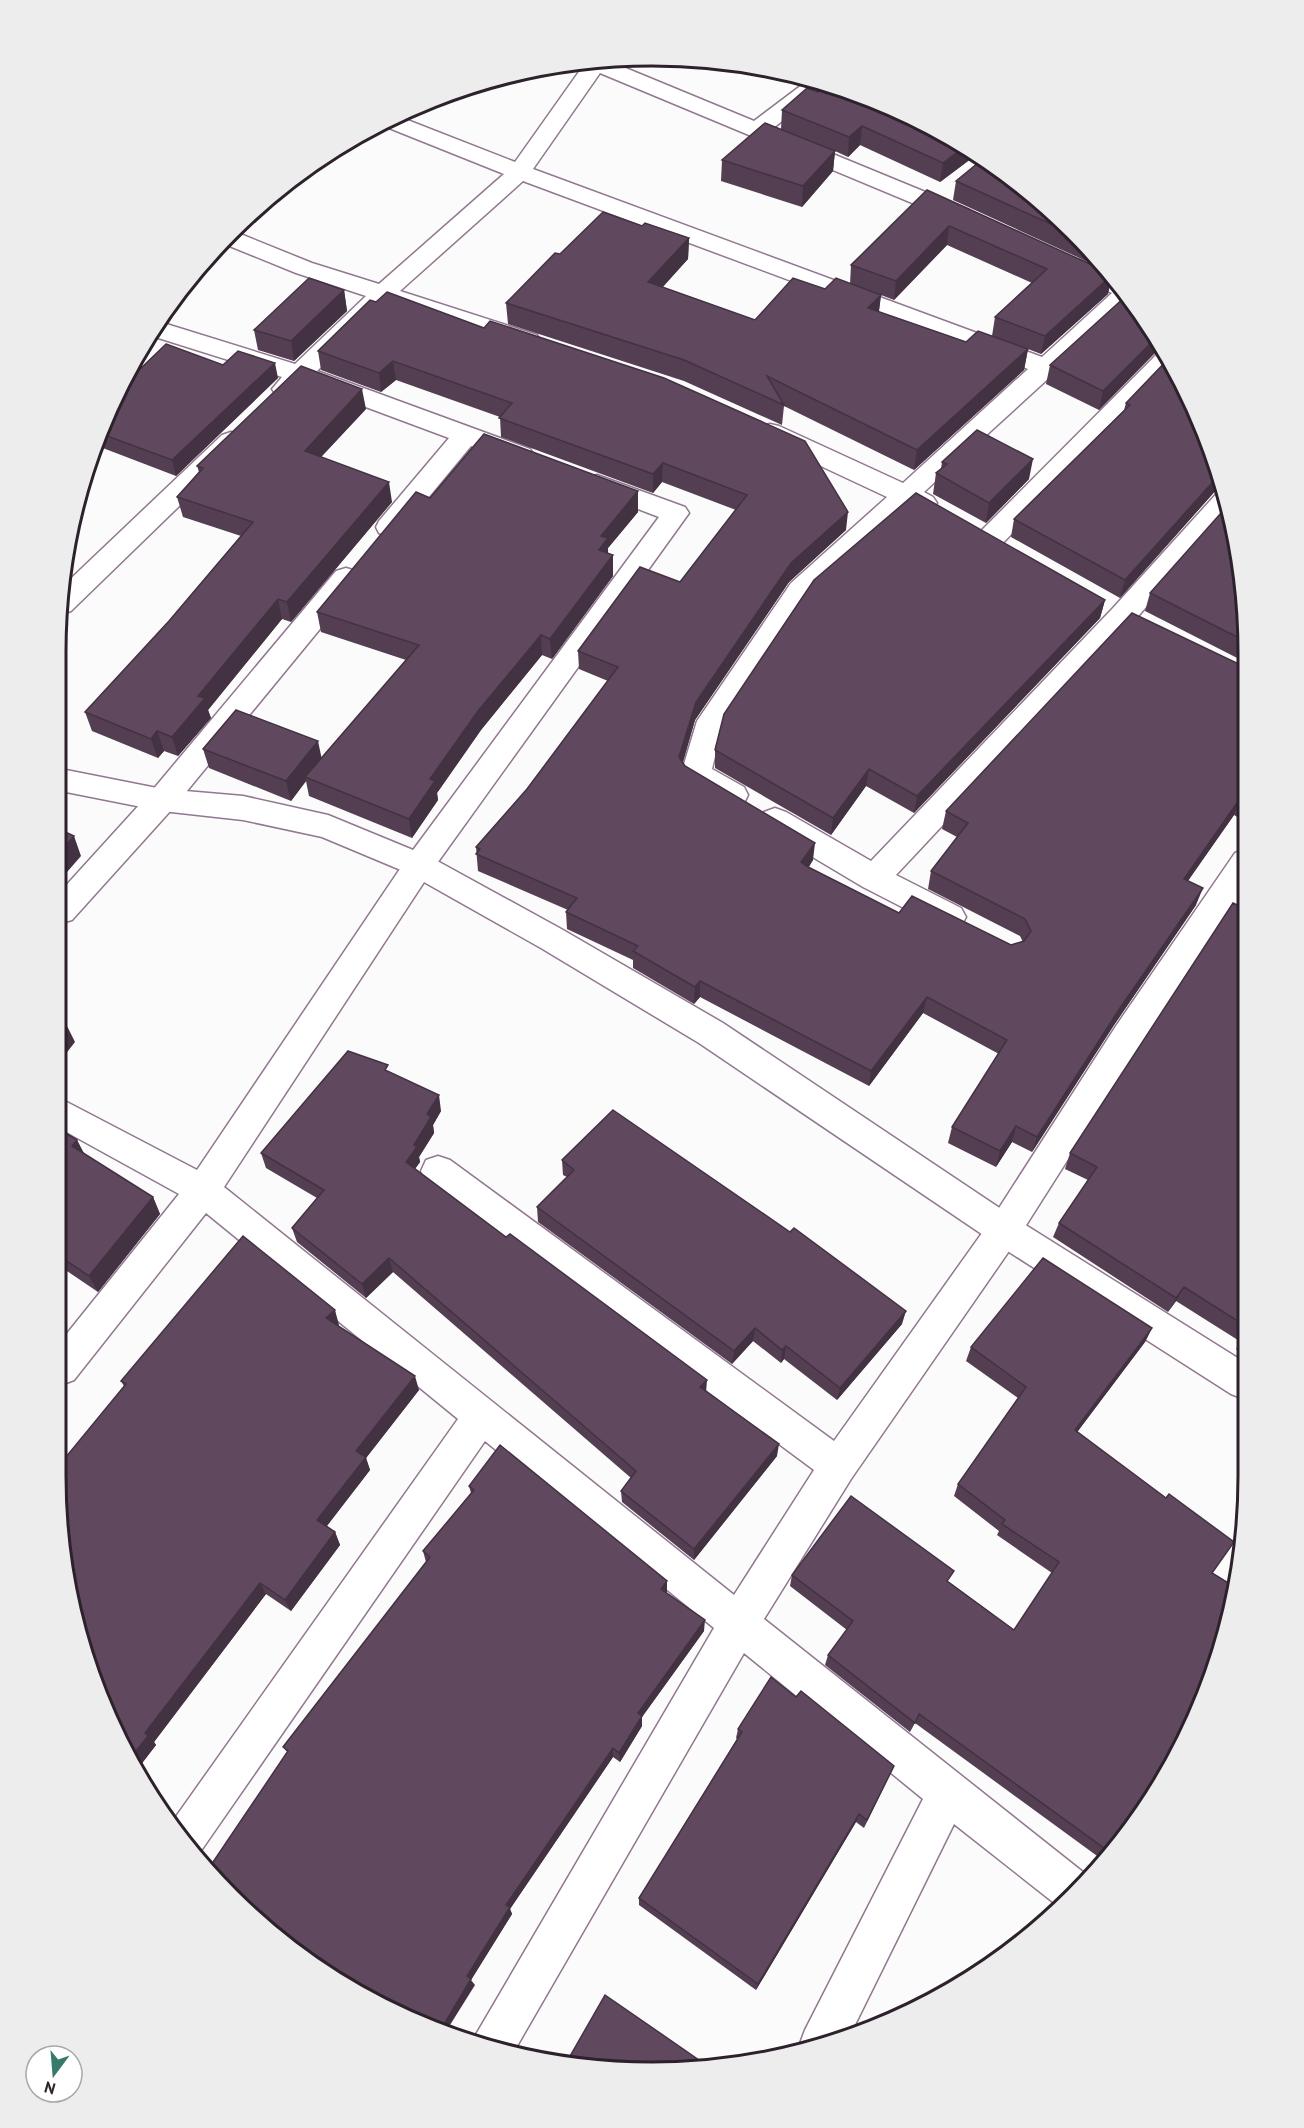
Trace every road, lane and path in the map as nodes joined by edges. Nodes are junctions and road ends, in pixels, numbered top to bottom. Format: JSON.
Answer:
{"nodes":[{"id":1,"x":610,"y":67,"type":"edge"},
{"id":2,"x":589,"y":70,"type":"edge"},
{"id":3,"x":811,"y":88,"type":"edge"},
{"id":4,"x":398,"y":124,"type":"edge"},
{"id":5,"x":757,"y":130,"type":"junction"},
{"id":6,"x":520,"y":172,"type":"junction"},
{"id":7,"x":985,"y":226,"type":"edge"},
{"id":8,"x":236,"y":240,"type":"edge"},
{"id":9,"x":1048,"y":254,"type":"edge"},
{"id":10,"x":1105,"y":281,"type":"edge"},
{"id":11,"x":383,"y":294,"type":"junction"},
{"id":12,"x":1120,"y":299,"type":"edge"},
{"id":13,"x":162,"y":331,"type":"edge"},
{"id":14,"x":550,"y":349,"type":"edge"},
{"id":15,"x":1161,"y":362,"type":"edge"},
{"id":16,"x":1046,"y":367,"type":"junction"},
{"id":17,"x":300,"y":374,"type":"junction"},
{"id":18,"x":748,"y":422,"type":"edge"},
{"id":19,"x":466,"y":435,"type":"junction"},
{"id":20,"x":543,"y":464,"type":"edge"},
{"id":21,"x":576,"y":476,"type":"edge"},
{"id":22,"x":908,"y":494,"type":"junction"},
{"id":23,"x":1220,"y":507,"type":"edge"},
{"id":24,"x":69,"y":596,"type":"edge"},
{"id":25,"x":66,"y":781,"type":"edge"},
{"id":26,"x":162,"y":800,"type":"junction"},
{"id":27,"x":419,"y":865,"type":"junction"},
{"id":28,"x":874,"y":878,"type":"junction"},
{"id":29,"x":1238,"y":889,"type":"edge"},
{"id":30,"x":66,"y":906,"type":"edge"},
{"id":31,"x":1233,"y":907,"type":"edge"},
{"id":32,"x":978,"y":932,"type":"edge"},
{"id":33,"x":66,"y":1116,"type":"edge"},
{"id":34,"x":438,"y":1171,"type":"dead end"},
{"id":35,"x":203,"y":1190,"type":"junction"},
{"id":36,"x":1004,"y":1230,"type":"junction"},
{"id":37,"x":66,"y":1362,"type":"edge"},
{"id":38,"x":1238,"y":1378,"type":"edge"},
{"id":39,"x":482,"y":1415,"type":"junction"},
{"id":40,"x":838,"y":1466,"type":"junction"},
{"id":41,"x":739,"y":1623,"type":"junction"},
{"id":42,"x":948,"y":1793,"type":"junction"},
{"id":43,"x":188,"y":1834,"type":"edge"},
{"id":44,"x":1068,"y":1887,"type":"edge"},
{"id":45,"x":826,"y":2035,"type":"edge"},
{"id":46,"x":495,"y":2041,"type":"edge"}],
"edges":[{"from":1,"to":5,"type":"street"},
{"from":2,"to":6,"type":"street"},
{"from":3,"to":5,"type":"street"},
{"from":4,"to":6,"type":"street"},
{"from":5,"to":7,"type":"street"},
{"from":6,"to":11,"type":"street"},
{"from":6,"to":16,"type":"street"},
{"from":8,"to":11,"type":"street"},
{"from":9,"to":10,"type":"street"},
{"from":11,"to":14,"type":"street"},
{"from":11,"to":17,"type":"street"},
{"from":12,"to":16,"type":"street"},
{"from":13,"to":17,"type":"street"},
{"from":15,"to":22,"type":"street"},
{"from":16,"to":22,"type":"street"},
{"from":17,"to":19,"type":"street"},
{"from":17,"to":24,"type":"street"},
{"from":18,"to":22,"type":"street"},
{"from":19,"to":20,"type":"street"},
{"from":19,"to":26,"type":"street"},
{"from":21,"to":27,"type":"street"},
{"from":22,"to":28,"type":"street"},
{"from":23,"to":28,"type":"street"},
{"from":25,"to":26,"type":"street"},
{"from":26,"to":27,"type":"street"},
{"from":26,"to":30,"type":"street"},
{"from":27,"to":35,"type":"street"},
{"from":27,"to":36,"type":"street"},
{"from":28,"to":32,"type":"street"},
{"from":29,"to":31,"type":"street"},
{"from":31,"to":36,"type":"street"},
{"from":33,"to":35,"type":"street"},
{"from":34,"to":40,"type":"street"},
{"from":35,"to":37,"type":"street"},
{"from":35,"to":39,"type":"street"},
{"from":36,"to":38,"type":"street"},
{"from":36,"to":40,"type":"street"},
{"from":39,"to":41,"type":"street"},
{"from":39,"to":43,"type":"street"},
{"from":40,"to":41,"type":"street"},
{"from":41,"to":42,"type":"street"},
{"from":41,"to":46,"type":"street"},
{"from":42,"to":44,"type":"street"},
{"from":42,"to":45,"type":"street"}]}
